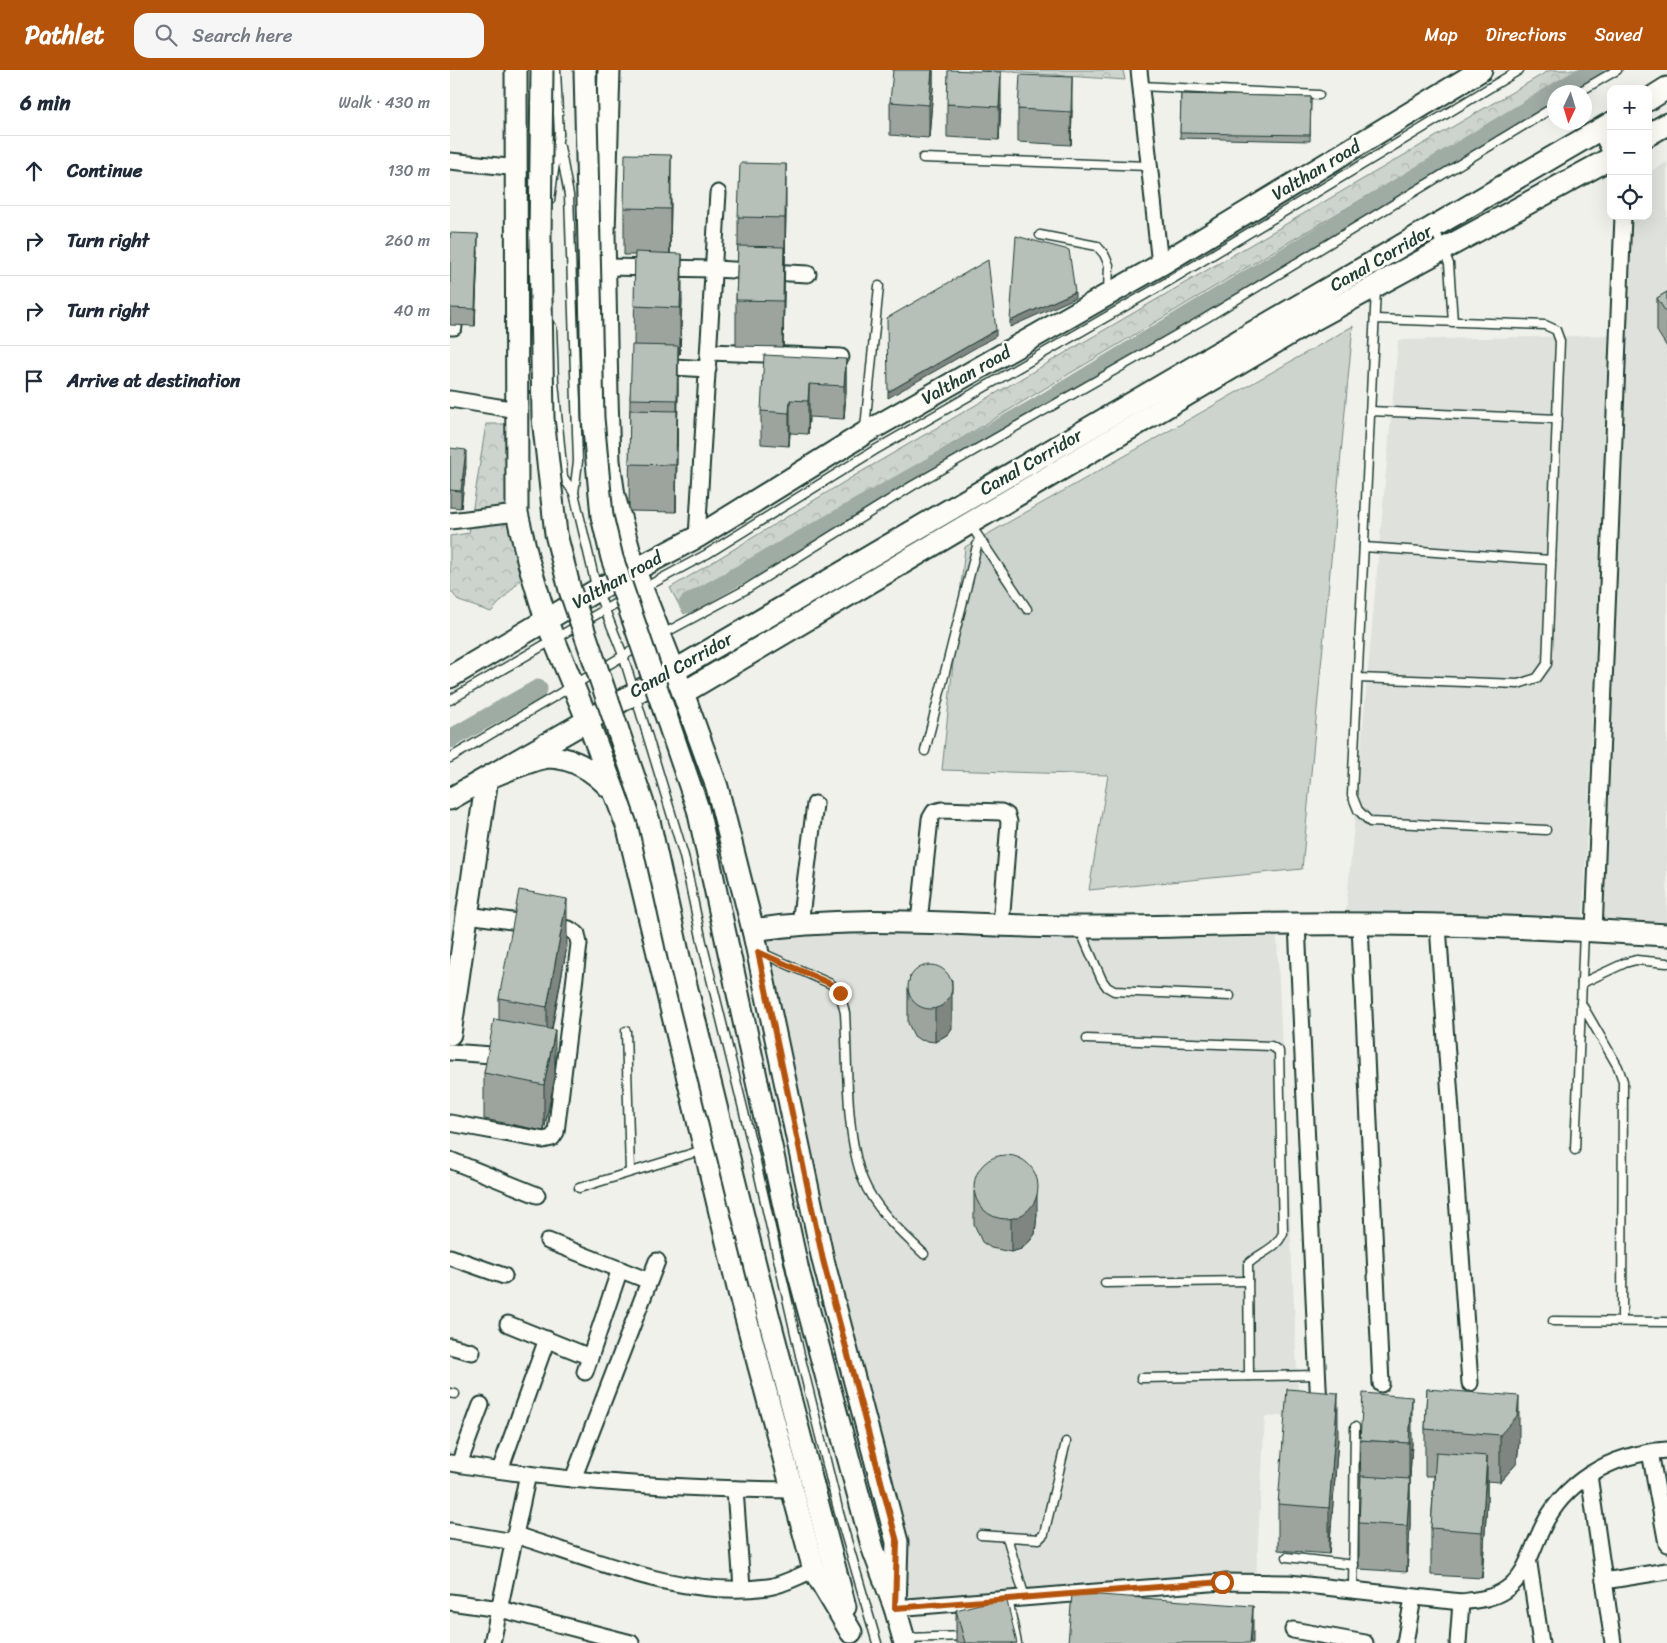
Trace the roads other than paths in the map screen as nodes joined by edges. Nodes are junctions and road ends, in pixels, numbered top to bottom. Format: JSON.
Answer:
{"nodes":[{"id":1,"x":516,"y":70,"type":"edge"},
{"id":2,"x":542,"y":70,"type":"edge"},
{"id":3,"x":556,"y":70,"type":"edge"},
{"id":4,"x":585,"y":70,"type":"edge"},
{"id":5,"x":609,"y":70,"type":"edge"},
{"id":6,"x":1139,"y":70,"type":"edge"},
{"id":7,"x":1481,"y":70,"type":"edge"},
{"id":8,"x":1519,"y":70,"type":"edge"},
{"id":9,"x":1617,"y":70,"type":"edge"},
{"id":10,"x":1591,"y":85,"type":"edge"},
{"id":11,"x":1140,"y":86,"type":"junction"},
{"id":12,"x":1667,"y":88,"type":"edge"},
{"id":13,"x":1320,"y":95,"type":"dead end"},
{"id":14,"x":1652,"y":97,"type":"edge"},
{"id":15,"x":1547,"y":111,"type":"edge"},
{"id":16,"x":1667,"y":124,"type":"edge"},
{"id":17,"x":1606,"y":126,"type":"edge"},
{"id":18,"x":558,"y":133,"type":"junction"},
{"id":19,"x":1652,"y":133,"type":"edge"},
{"id":20,"x":923,"y":158,"type":"dead end"},
{"id":21,"x":1607,"y":160,"type":"edge"},
{"id":22,"x":450,"y":161,"type":"edge"},
{"id":23,"x":1148,"y":166,"type":"junction"},
{"id":24,"x":518,"y":168,"type":"junction"},
{"id":25,"x":718,"y":193,"type":"dead end"},
{"id":26,"x":550,"y":207,"type":"dead end"},
{"id":27,"x":1623,"y":220,"type":"edge"},
{"id":28,"x":1434,"y":227,"type":"junction"},
{"id":29,"x":1040,"y":234,"type":"dead end"},
{"id":30,"x":1444,"y":249,"type":"junction"},
{"id":31,"x":1160,"y":265,"type":"junction"},
{"id":32,"x":606,"y":267,"type":"junction"},
{"id":33,"x":714,"y":269,"type":"junction"},
{"id":34,"x":808,"y":274,"type":"dead end"},
{"id":35,"x":879,"y":286,"type":"dead end"},
{"id":36,"x":1376,"y":286,"type":"junction"},
{"id":37,"x":1108,"y":293,"type":"junction"},
{"id":38,"x":552,"y":314,"type":"dead end"},
{"id":39,"x":1375,"y":320,"type":"junction"},
{"id":40,"x":1452,"y":322,"type":"junction"},
{"id":41,"x":709,"y":352,"type":"junction"},
{"id":42,"x":842,"y":356,"type":"dead end"},
{"id":43,"x":646,"y":365,"type":"edge"},
{"id":44,"x":708,"y":370,"type":"junction"},
{"id":45,"x":450,"y":399,"type":"edge"},
{"id":46,"x":518,"y":410,"type":"junction"},
{"id":47,"x":1370,"y":411,"type":"junction"},
{"id":48,"x":1558,"y":418,"type":"junction"},
{"id":49,"x":865,"y":433,"type":"junction"},
{"id":50,"x":574,"y":493,"type":"junction"},
{"id":51,"x":517,"y":513,"type":"junction"},
{"id":52,"x":450,"y":521,"type":"edge"},
{"id":53,"x":974,"y":530,"type":"junction"},
{"id":54,"x":697,"y":537,"type":"junction"},
{"id":55,"x":1364,"y":547,"type":"junction"},
{"id":56,"x":1551,"y":560,"type":"junction"},
{"id":57,"x":638,"y":580,"type":"junction"},
{"id":58,"x":600,"y":599,"type":"junction"},
{"id":59,"x":1027,"y":609,"type":"dead end"},
{"id":60,"x":549,"y":629,"type":"junction"},
{"id":61,"x":660,"y":636,"type":"junction"},
{"id":62,"x":623,"y":655,"type":"junction"},
{"id":63,"x":674,"y":671,"type":"junction"},
{"id":64,"x":450,"y":677,"type":"edge"},
{"id":65,"x":1358,"y":678,"type":"junction"},
{"id":66,"x":572,"y":685,"type":"junction"},
{"id":67,"x":634,"y":691,"type":"junction"},
{"id":68,"x":684,"y":693,"type":"junction"},
{"id":69,"x":450,"y":700,"type":"edge"},
{"id":70,"x":587,"y":719,"type":"junction"},
{"id":71,"x":925,"y":751,"type":"dead end"},
{"id":72,"x":450,"y":758,"type":"edge"},
{"id":73,"x":487,"y":778,"type":"junction"},
{"id":74,"x":615,"y":794,"type":"junction"},
{"id":75,"x":450,"y":799,"type":"edge"},
{"id":76,"x":815,"y":804,"type":"dead end"},
{"id":77,"x":1546,"y":830,"type":"dead end"},
{"id":78,"x":468,"y":915,"type":"junction"},
{"id":79,"x":919,"y":922,"type":"junction"},
{"id":80,"x":800,"y":924,"type":"junction"},
{"id":81,"x":1297,"y":924,"type":"junction"},
{"id":82,"x":1000,"y":925,"type":"junction"},
{"id":83,"x":1360,"y":925,"type":"junction"},
{"id":84,"x":1438,"y":926,"type":"junction"},
{"id":85,"x":1078,"y":927,"type":"junction"},
{"id":86,"x":753,"y":930,"type":"junction"},
{"id":87,"x":1589,"y":930,"type":"junction"},
{"id":88,"x":1667,"y":935,"type":"edge"},
{"id":89,"x":758,"y":952,"type":"junction"},
{"id":90,"x":1667,"y":962,"type":"edge"},
{"id":91,"x":1582,"y":983,"type":"junction"},
{"id":92,"x":1230,"y":996,"type":"dead end"},
{"id":93,"x":1581,"y":1003,"type":"junction"},
{"id":94,"x":626,"y":1032,"type":"dead end"},
{"id":95,"x":450,"y":1034,"type":"edge"},
{"id":96,"x":1087,"y":1038,"type":"dead end"},
{"id":97,"x":450,"y":1052,"type":"edge"},
{"id":98,"x":517,"y":1057,"type":"edge"},
{"id":99,"x":546,"y":1059,"type":"edge"},
{"id":100,"x":565,"y":1060,"type":"junction"},
{"id":101,"x":450,"y":1122,"type":"edge"},
{"id":102,"x":705,"y":1150,"type":"junction"},
{"id":103,"x":1575,"y":1150,"type":"dead end"},
{"id":104,"x":450,"y":1160,"type":"edge"},
{"id":105,"x":630,"y":1172,"type":"junction"},
{"id":106,"x":579,"y":1188,"type":"dead end"},
{"id":107,"x":537,"y":1195,"type":"dead end"},
{"id":108,"x":548,"y":1241,"type":"dead end"},
{"id":109,"x":924,"y":1254,"type":"dead end"},
{"id":110,"x":450,"y":1257,"type":"edge"},
{"id":111,"x":657,"y":1261,"type":"dead end"},
{"id":112,"x":620,"y":1269,"type":"junction"},
{"id":113,"x":504,"y":1276,"type":"dead end"},
{"id":114,"x":649,"y":1281,"type":"junction"},
{"id":115,"x":1248,"y":1281,"type":"junction"},
{"id":116,"x":1105,"y":1283,"type":"dead end"},
{"id":117,"x":1553,"y":1321,"type":"dead end"},
{"id":118,"x":1622,"y":1322,"type":"junction"},
{"id":119,"x":1667,"y":1322,"type":"edge"},
{"id":120,"x":508,"y":1324,"type":"dead end"},
{"id":121,"x":547,"y":1340,"type":"junction"},
{"id":122,"x":450,"y":1346,"type":"edge"},
{"id":123,"x":472,"y":1352,"type":"dead end"},
{"id":124,"x":590,"y":1357,"type":"junction"},
{"id":125,"x":585,"y":1372,"type":"dead end"},
{"id":126,"x":1318,"y":1375,"type":"junction"},
{"id":127,"x":1249,"y":1376,"type":"junction"},
{"id":128,"x":1140,"y":1378,"type":"dead end"},
{"id":129,"x":1470,"y":1383,"type":"dead end"},
{"id":130,"x":1381,"y":1384,"type":"dead end"},
{"id":131,"x":481,"y":1405,"type":"dead end"},
{"id":132,"x":1319,"y":1408,"type":"edge"},
{"id":133,"x":1355,"y":1427,"type":"dead end"},
{"id":134,"x":1066,"y":1442,"type":"dead end"},
{"id":135,"x":1667,"y":1450,"type":"edge"},
{"id":136,"x":1650,"y":1452,"type":"junction"},
{"id":137,"x":455,"y":1464,"type":"edge"},
{"id":138,"x":500,"y":1470,"type":"junction"},
{"id":139,"x":528,"y":1474,"type":"junction"},
{"id":140,"x":1589,"y":1475,"type":"junction"},
{"id":141,"x":573,"y":1479,"type":"junction"},
{"id":142,"x":735,"y":1489,"type":"junction"},
{"id":143,"x":793,"y":1490,"type":"junction"},
{"id":144,"x":450,"y":1532,"type":"edge"},
{"id":145,"x":982,"y":1535,"type":"dead end"},
{"id":146,"x":1007,"y":1537,"type":"junction"},
{"id":147,"x":514,"y":1539,"type":"junction"},
{"id":148,"x":1667,"y":1544,"type":"edge"},
{"id":149,"x":1288,"y":1557,"type":"dead end"},
{"id":150,"x":1529,"y":1564,"type":"junction"},
{"id":151,"x":1354,"y":1565,"type":"junction"},
{"id":152,"x":814,"y":1570,"type":"junction"},
{"id":153,"x":1667,"y":1571,"type":"edge"},
{"id":154,"x":1604,"y":1581,"type":"junction"},
{"id":155,"x":742,"y":1588,"type":"junction"},
{"id":156,"x":1353,"y":1591,"type":"junction"},
{"id":157,"x":1025,"y":1598,"type":"junction"},
{"id":158,"x":1414,"y":1598,"type":"junction"},
{"id":159,"x":1008,"y":1599,"type":"junction"},
{"id":160,"x":450,"y":1602,"type":"edge"},
{"id":161,"x":1461,"y":1602,"type":"junction"},
{"id":162,"x":895,"y":1608,"type":"junction"},
{"id":163,"x":500,"y":1609,"type":"junction"},
{"id":164,"x":1293,"y":1630,"type":"dead end"},
{"id":165,"x":1006,"y":1634,"type":"edge"},
{"id":166,"x":1015,"y":1634,"type":"junction"},
{"id":167,"x":978,"y":1636,"type":"edge"},
{"id":168,"x":853,"y":1637,"type":"edge"},
{"id":169,"x":905,"y":1640,"type":"edge"},
{"id":170,"x":492,"y":1643,"type":"edge"},
{"id":171,"x":631,"y":1643,"type":"edge"},
{"id":172,"x":877,"y":1643,"type":"edge"},
{"id":173,"x":1017,"y":1643,"type":"edge"},
{"id":174,"x":1365,"y":1643,"type":"edge"},
{"id":175,"x":1405,"y":1643,"type":"edge"},
{"id":176,"x":1458,"y":1643,"type":"edge"},
{"id":177,"x":1541,"y":1643,"type":"edge"},
{"id":178,"x":1613,"y":1643,"type":"edge"}],
"edges":[{"from":1,"to":24,"type":"main road"},
{"from":2,"to":168,"type":"main road","bridge":true},
{"from":3,"to":18,"type":"lane"},
{"from":4,"to":162,"type":"main road","bridge":true},
{"from":5,"to":32,"type":"main road"},
{"from":6,"to":11,"type":"street"},
{"from":7,"to":31,"type":"main road","name":"Valthan road"},
{"from":8,"to":57,"type":"lane"},
{"from":9,"to":10,"type":"lane"},
{"from":11,"to":13,"type":"lane"},
{"from":11,"to":23,"type":"street"},
{"from":12,"to":14,"type":"main road"},
{"from":15,"to":61,"type":"lane"},
{"from":16,"to":19,"type":"main road"},
{"from":17,"to":28,"type":"main road","name":"Canal Corridor"},
{"from":18,"to":26,"type":"lane"},
{"from":18,"to":50,"type":"lane"},
{"from":20,"to":23,"type":"lane"},
{"from":21,"to":30,"type":"main road"},
{"from":22,"to":24,"type":"street"},
{"from":23,"to":31,"type":"street"},
{"from":24,"to":46,"type":"main road"},
{"from":25,"to":33,"type":"street"},
{"from":27,"to":87,"type":"street"},
{"from":28,"to":30,"type":"lane"},
{"from":28,"to":63,"type":"main road","name":"Canal Corridor"},
{"from":29,"to":37,"type":"lane"},
{"from":30,"to":36,"type":"main road"},
{"from":30,"to":40,"type":"lane"},
{"from":31,"to":37,"type":"main road","name":"Valthan road"},
{"from":32,"to":33,"type":"street"},
{"from":32,"to":57,"type":"main road"},
{"from":33,"to":34,"type":"street"},
{"from":33,"to":41,"type":"street"},
{"from":35,"to":49,"type":"lane"},
{"from":36,"to":39,"type":"lane"},
{"from":36,"to":53,"type":"main road"},
{"from":37,"to":49,"type":"main road","name":"Valthan road"},
{"from":38,"to":50,"type":"lane"},
{"from":39,"to":40,"type":"lane"},
{"from":39,"to":47,"type":"lane"},
{"from":40,"to":48,"type":"lane"},
{"from":41,"to":42,"type":"street"},
{"from":41,"to":44,"type":"street"},
{"from":43,"to":44,"type":"street"},
{"from":44,"to":54,"type":"street"},
{"from":45,"to":46,"type":"street"},
{"from":46,"to":51,"type":"main road"},
{"from":47,"to":48,"type":"lane"},
{"from":47,"to":55,"type":"lane"},
{"from":48,"to":56,"type":"lane"},
{"from":49,"to":54,"type":"main road","name":"Valthan road"},
{"from":50,"to":58,"type":"lane"},
{"from":51,"to":52,"type":"street"},
{"from":51,"to":60,"type":"main road"},
{"from":53,"to":59,"type":"lane"},
{"from":53,"to":68,"type":"main road"},
{"from":53,"to":71,"type":"lane"},
{"from":54,"to":57,"type":"main road","name":"Valthan road"},
{"from":55,"to":56,"type":"lane"},
{"from":55,"to":65,"type":"lane"},
{"from":56,"to":65,"type":"lane"},
{"from":57,"to":58,"type":"main road","name":"Valthan road"},
{"from":57,"to":61,"type":"main road"},
{"from":58,"to":60,"type":"main road","name":"Valthan road"},
{"from":58,"to":62,"type":"lane"},
{"from":60,"to":64,"type":"main road","name":"Valthan road"},
{"from":60,"to":66,"type":"main road"},
{"from":60,"to":69,"type":"lane"},
{"from":61,"to":62,"type":"lane"},
{"from":61,"to":63,"type":"main road"},
{"from":62,"to":66,"type":"lane"},
{"from":62,"to":67,"type":"lane"},
{"from":63,"to":67,"type":"main road","name":"Canal Corridor"},
{"from":63,"to":68,"type":"main road"},
{"from":65,"to":77,"type":"lane"},
{"from":66,"to":70,"type":"main road"},
{"from":66,"to":72,"type":"lane"},
{"from":67,"to":70,"type":"main road","name":"Canal Corridor"},
{"from":67,"to":172,"type":"lane"},
{"from":68,"to":86,"type":"main road"},
{"from":70,"to":73,"type":"main road","name":"Canal Corridor"},
{"from":70,"to":74,"type":"main road"},
{"from":73,"to":74,"type":"main road"},
{"from":73,"to":75,"type":"main road","name":"Canal Corridor"},
{"from":73,"to":78,"type":"main road"},
{"from":74,"to":102,"type":"main road"},
{"from":76,"to":80,"type":"street"},
{"from":78,"to":95,"type":"main road"},
{"from":78,"to":100,"type":"street"},
{"from":79,"to":80,"type":"main road"},
{"from":79,"to":82,"type":"main road"},
{"from":79,"to":82,"type":"street"},
{"from":80,"to":86,"type":"main road"},
{"from":81,"to":83,"type":"main road"},
{"from":81,"to":85,"type":"main road"},
{"from":81,"to":126,"type":"street"},
{"from":82,"to":85,"type":"main road"},
{"from":83,"to":84,"type":"main road"},
{"from":83,"to":130,"type":"street"},
{"from":84,"to":87,"type":"main road"},
{"from":84,"to":129,"type":"street"},
{"from":85,"to":92,"type":"lane"},
{"from":86,"to":89,"type":"main road"},
{"from":87,"to":88,"type":"main road"},
{"from":87,"to":91,"type":"lane"},
{"from":89,"to":109,"type":"lane"},
{"from":89,"to":162,"type":"main road"},
{"from":90,"to":91,"type":"lane"},
{"from":91,"to":93,"type":"lane"},
{"from":93,"to":103,"type":"lane"},
{"from":93,"to":118,"type":"lane"},
{"from":94,"to":105,"type":"lane"},
{"from":96,"to":115,"type":"lane"},
{"from":97,"to":98,"type":"street"},
{"from":99,"to":100,"type":"street"},
{"from":100,"to":101,"type":"street"},
{"from":102,"to":105,"type":"lane"},
{"from":102,"to":143,"type":"main road"},
{"from":104,"to":107,"type":"street"},
{"from":105,"to":106,"type":"lane"},
{"from":108,"to":112,"type":"street"},
{"from":110,"to":113,"type":"street"},
{"from":111,"to":114,"type":"street"},
{"from":112,"to":114,"type":"street"},
{"from":112,"to":124,"type":"street"},
{"from":114,"to":141,"type":"street"},
{"from":115,"to":116,"type":"lane"},
{"from":115,"to":127,"type":"lane"},
{"from":117,"to":118,"type":"lane"},
{"from":118,"to":119,"type":"lane"},
{"from":120,"to":121,"type":"street"},
{"from":121,"to":124,"type":"street"},
{"from":121,"to":138,"type":"street"},
{"from":122,"to":123,"type":"street"},
{"from":124,"to":125,"type":"street"},
{"from":126,"to":127,"type":"lane"},
{"from":126,"to":132,"type":"street"},
{"from":127,"to":128,"type":"lane"},
{"from":131,"to":137,"type":"street"},
{"from":133,"to":151,"type":"lane"},
{"from":134,"to":146,"type":"lane"},
{"from":135,"to":136,"type":"street"},
{"from":136,"to":140,"type":"street"},
{"from":136,"to":148,"type":"street"},
{"from":137,"to":138,"type":"street"},
{"from":138,"to":139,"type":"street"},
{"from":139,"to":141,"type":"street"},
{"from":139,"to":147,"type":"street"},
{"from":140,"to":150,"type":"street"},
{"from":140,"to":154,"type":"street"},
{"from":141,"to":142,"type":"street"},
{"from":142,"to":143,"type":"street"},
{"from":142,"to":155,"type":"street"},
{"from":143,"to":152,"type":"main road"},
{"from":144,"to":147,"type":"street"},
{"from":145,"to":146,"type":"lane"},
{"from":146,"to":157,"type":"lane"},
{"from":147,"to":155,"type":"street"},
{"from":147,"to":163,"type":"street"},
{"from":149,"to":151,"type":"lane"},
{"from":150,"to":161,"type":"street"},
{"from":150,"to":177,"type":"street"},
{"from":151,"to":156,"type":"lane"},
{"from":152,"to":155,"type":"street"},
{"from":152,"to":168,"type":"main road"},
{"from":153,"to":154,"type":"street"},
{"from":154,"to":178,"type":"street"},
{"from":156,"to":157,"type":"street"},
{"from":156,"to":158,"type":"street"},
{"from":157,"to":159,"type":"street"},
{"from":158,"to":161,"type":"street"},
{"from":158,"to":175,"type":"street"},
{"from":159,"to":162,"type":"street"},
{"from":159,"to":166,"type":"lane"},
{"from":160,"to":163,"type":"street"},
{"from":161,"to":176,"type":"street"},
{"from":162,"to":169,"type":"main road"},
{"from":163,"to":170,"type":"street"},
{"from":163,"to":171,"type":"street"},
{"from":164,"to":174,"type":"street"},
{"from":165,"to":166,"type":"lane"},
{"from":166,"to":173,"type":"lane"},
{"from":167,"to":169,"type":"lane"}]}
